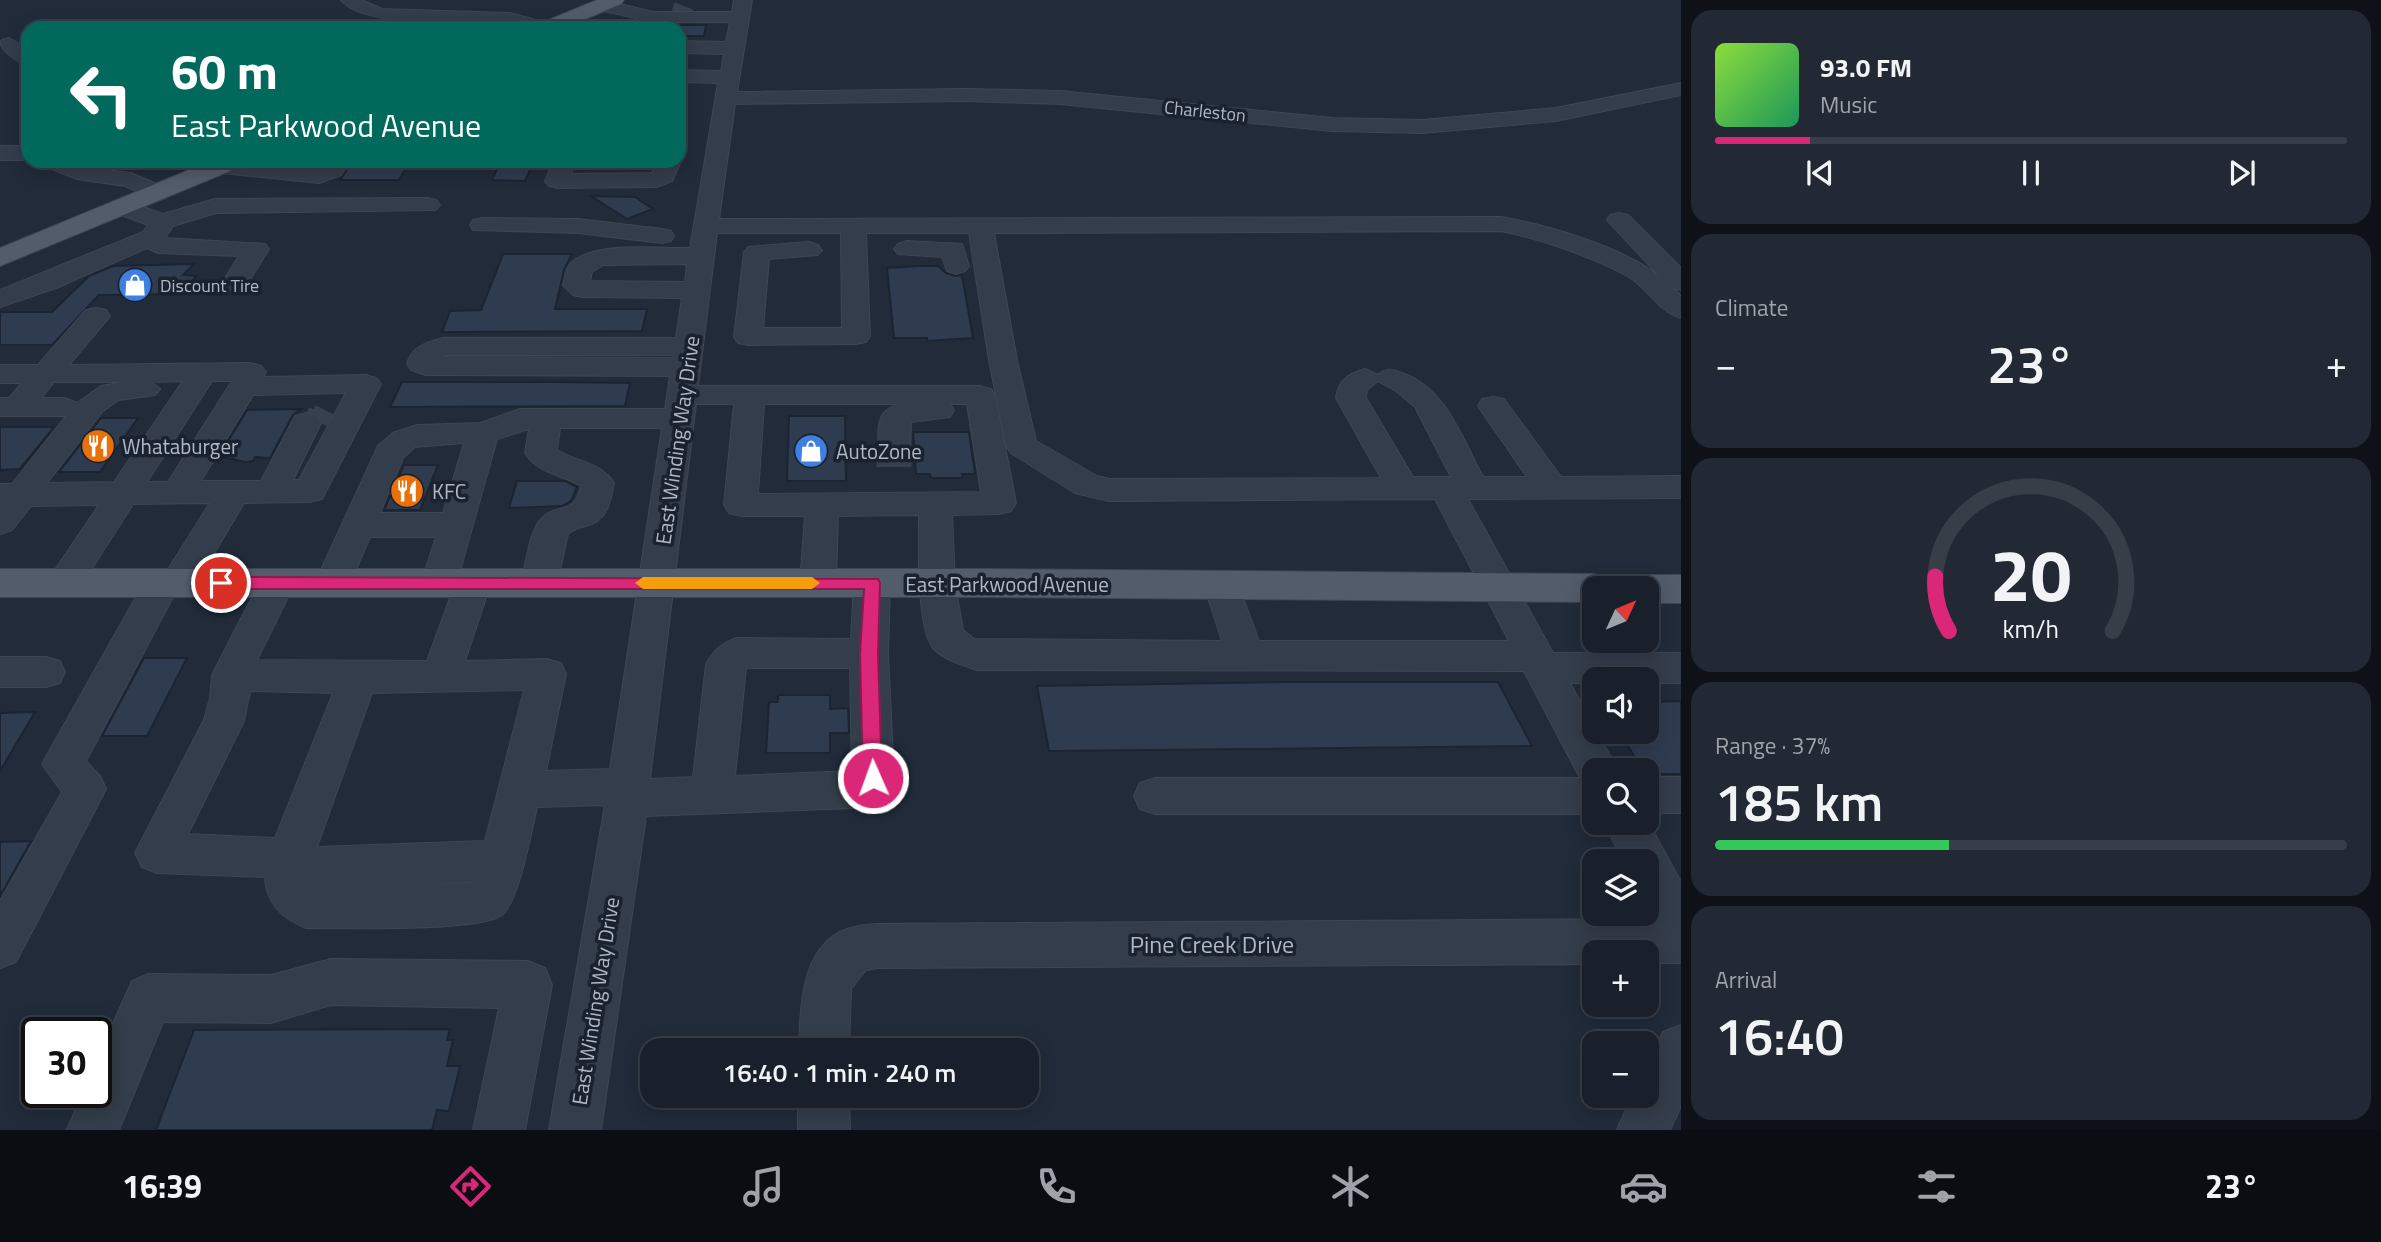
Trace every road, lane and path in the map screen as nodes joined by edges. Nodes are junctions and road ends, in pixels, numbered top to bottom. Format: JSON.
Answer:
{"nodes":[{"id":1,"x":608,"y":3,"type":"edge"},
{"id":2,"x":357,"y":5,"type":"edge"},
{"id":3,"x":690,"y":8,"type":"edge"},
{"id":4,"x":741,"y":9,"type":"edge"},
{"id":5,"x":462,"y":10,"type":"edge"},
{"id":6,"x":373,"y":21,"type":"edge"},
{"id":7,"x":409,"y":21,"type":"edge"},
{"id":8,"x":494,"y":21,"type":"edge"},
{"id":9,"x":520,"y":21,"type":"edge"},
{"id":10,"x":563,"y":21,"type":"edge"},
{"id":11,"x":686,"y":47,"type":"edge"},
{"id":12,"x":736,"y":48,"type":"junction"},
{"id":13,"x":686,"y":78,"type":"edge"},
{"id":14,"x":728,"y":87,"type":"junction"},
{"id":15,"x":1681,"y":89,"type":"edge"},
{"id":16,"x":0,"y":153,"type":"edge"},
{"id":17,"x":21,"y":153,"type":"edge"},
{"id":18,"x":70,"y":168,"type":"edge"},
{"id":19,"x":217,"y":168,"type":"edge"},
{"id":20,"x":258,"y":168,"type":"edge"},
{"id":21,"x":334,"y":168,"type":"edge"},
{"id":22,"x":666,"y":170,"type":"edge"},
{"id":23,"x":561,"y":171,"type":"edge"},
{"id":24,"x":158,"y":193,"type":"junction"},
{"id":25,"x":428,"y":205,"type":"dead end"},
{"id":26,"x":123,"y":207,"type":"junction"},
{"id":27,"x":1619,"y":220,"type":"dead end"},
{"id":28,"x":482,"y":225,"type":"dead end"},
{"id":29,"x":980,"y":225,"type":"junction"},
{"id":30,"x":158,"y":229,"type":"junction"},
{"id":31,"x":854,"y":237,"type":"junction"},
{"id":32,"x":704,"y":240,"type":"junction"},
{"id":33,"x":0,"y":258,"type":"edge"},
{"id":34,"x":956,"y":266,"type":"dead end"},
{"id":35,"x":235,"y":283,"type":"dead end"},
{"id":36,"x":1681,"y":283,"type":"edge"},
{"id":37,"x":0,"y":299,"type":"edge"},
{"id":38,"x":717,"y":306,"type":"junction"},
{"id":39,"x":1681,"y":310,"type":"edge"},
{"id":40,"x":96,"y":316,"type":"dead end"},
{"id":41,"x":0,"y":374,"type":"edge"},
{"id":42,"x":46,"y":374,"type":"junction"},
{"id":43,"x":92,"y":374,"type":"junction"},
{"id":44,"x":198,"y":380,"type":"junction"},
{"id":45,"x":685,"y":382,"type":"junction"},
{"id":46,"x":244,"y":386,"type":"junction"},
{"id":47,"x":750,"y":396,"type":"junction"},
{"id":48,"x":329,"y":406,"type":"junction"},
{"id":49,"x":1493,"y":406,"type":"dead end"},
{"id":50,"x":8,"y":407,"type":"edge"},
{"id":51,"x":65,"y":407,"type":"junction"},
{"id":52,"x":984,"y":410,"type":"junction"},
{"id":53,"x":546,"y":419,"type":"junction"},
{"id":54,"x":483,"y":433,"type":"junction"},
{"id":55,"x":1681,"y":487,"type":"edge"},
{"id":56,"x":1403,"y":488,"type":"junction"},
{"id":57,"x":1460,"y":488,"type":"junction"},
{"id":58,"x":1552,"y":488,"type":"junction"},
{"id":59,"x":284,"y":491,"type":"junction"},
{"id":60,"x":234,"y":492,"type":"junction"},
{"id":61,"x":177,"y":493,"type":"junction"},
{"id":62,"x":124,"y":494,"type":"junction"},
{"id":63,"x":6,"y":502,"type":"edge"},
{"id":64,"x":935,"y":503,"type":"junction"},
{"id":65,"x":822,"y":504,"type":"junction"},
{"id":66,"x":896,"y":504,"type":"junction"},
{"id":67,"x":360,"y":525,"type":"junction"},
{"id":68,"x":456,"y":526,"type":"junction"},
{"id":69,"x":0,"y":583,"type":"edge"},
{"id":70,"x":64,"y":583,"type":"junction"},
{"id":71,"x":170,"y":583,"type":"junction"},
{"id":72,"x":277,"y":583,"type":"junction"},
{"id":73,"x":333,"y":583,"type":"junction"},
{"id":74,"x":456,"y":583,"type":"junction"},
{"id":75,"x":539,"y":583,"type":"junction"},
{"id":76,"x":657,"y":583,"type":"junction"},
{"id":77,"x":818,"y":583,"type":"junction"},
{"id":78,"x":872,"y":583,"type":"junction"},
{"id":79,"x":937,"y":583,"type":"junction"},
{"id":80,"x":1222,"y":585,"type":"junction"},
{"id":81,"x":1500,"y":588,"type":"junction"},
{"id":82,"x":1582,"y":588,"type":"edge"},
{"id":83,"x":1659,"y":589,"type":"edge"},
{"id":84,"x":1681,"y":589,"type":"edge"},
{"id":85,"x":869,"y":654,"type":"junction"},
{"id":86,"x":1245,"y":654,"type":"junction"},
{"id":87,"x":1539,"y":662,"type":"junction"},
{"id":88,"x":1681,"y":668,"type":"edge"},
{"id":89,"x":0,"y":673,"type":"edge"},
{"id":90,"x":46,"y":673,"type":"dead end"},
{"id":91,"x":231,"y":675,"type":"junction"},
{"id":92,"x":441,"y":676,"type":"junction"},
{"id":93,"x":358,"y":678,"type":"junction"},
{"id":94,"x":1591,"y":758,"type":"edge"},
{"id":95,"x":521,"y":789,"type":"junction"},
{"id":96,"x":628,"y":793,"type":"junction"},
{"id":97,"x":712,"y":795,"type":"junction"},
{"id":98,"x":1659,"y":795,"type":"edge"},
{"id":99,"x":1681,"y":795,"type":"edge"},
{"id":100,"x":1155,"y":796,"type":"dead end"},
{"id":101,"x":1582,"y":796,"type":"edge"},
{"id":102,"x":291,"y":853,"type":"junction"},
{"id":103,"x":1659,"y":886,"type":"edge"},
{"id":104,"x":1681,"y":927,"type":"edge"},
{"id":105,"x":1681,"y":942,"type":"edge"},
{"id":106,"x":0,"y":946,"type":"edge"},
{"id":107,"x":824,"y":1038,"type":"edge"},
{"id":108,"x":1681,"y":1050,"type":"edge"},
{"id":109,"x":824,"y":1108,"type":"edge"},
{"id":110,"x":93,"y":1130,"type":"edge"},
{"id":111,"x":499,"y":1130,"type":"edge"},
{"id":112,"x":575,"y":1130,"type":"edge"},
{"id":113,"x":824,"y":1130,"type":"edge"},
{"id":114,"x":1643,"y":1130,"type":"edge"}],
"edges":[{"from":1,"to":3,"type":"street"},
{"from":1,"to":10,"type":"main road"},
{"from":2,"to":6,"type":"street"},
{"from":3,"to":4,"type":"street"},
{"from":4,"to":12,"type":"street","name":"East Winding Way Drive"},
{"from":5,"to":7,"type":"street"},
{"from":5,"to":8,"type":"street"},
{"from":5,"to":9,"type":"street"},
{"from":11,"to":12,"type":"street"},
{"from":12,"to":14,"type":"street","name":"East Winding Way Drive"},
{"from":13,"to":14,"type":"street","name":"Charleston"},
{"from":14,"to":15,"type":"street","name":"Charleston"},
{"from":14,"to":32,"type":"street","name":"East Winding Way Drive"},
{"from":16,"to":17,"type":"street"},
{"from":18,"to":24,"type":"street"},
{"from":19,"to":24,"type":"main road"},
{"from":20,"to":21,"type":"street"},
{"from":22,"to":23,"type":"street"},
{"from":24,"to":26,"type":"main road"},
{"from":25,"to":30,"type":"street"},
{"from":26,"to":30,"type":"street"},
{"from":26,"to":33,"type":"main road"},
{"from":27,"to":36,"type":"street"},
{"from":28,"to":32,"type":"street"},
{"from":29,"to":31,"type":"street"},
{"from":29,"to":39,"type":"street"},
{"from":29,"to":56,"type":"street"},
{"from":30,"to":35,"type":"street"},
{"from":30,"to":37,"type":"street"},
{"from":31,"to":32,"type":"street"},
{"from":31,"to":34,"type":"street"},
{"from":31,"to":38,"type":"street"},
{"from":31,"to":38,"type":"street"},
{"from":32,"to":38,"type":"street","name":"East Winding Way Drive"},
{"from":32,"to":38,"type":"street"},
{"from":38,"to":45,"type":"street","name":"East Winding Way Drive"},
{"from":40,"to":42,"type":"street"},
{"from":41,"to":42,"type":"street"},
{"from":42,"to":43,"type":"street"},
{"from":42,"to":50,"type":"street"},
{"from":43,"to":44,"type":"street"},
{"from":43,"to":51,"type":"street"},
{"from":44,"to":46,"type":"street"},
{"from":44,"to":62,"type":"street"},
{"from":44,"to":63,"type":"street"},
{"from":45,"to":45,"type":"street"},
{"from":45,"to":47,"type":"street"},
{"from":45,"to":53,"type":"street"},
{"from":45,"to":76,"type":"street","name":"East Winding Way Drive"},
{"from":46,"to":48,"type":"street"},
{"from":46,"to":61,"type":"street"},
{"from":47,"to":52,"type":"street"},
{"from":47,"to":65,"type":"street"},
{"from":48,"to":59,"type":"street"},
{"from":48,"to":59,"type":"street"},
{"from":49,"to":58,"type":"street"},
{"from":50,"to":51,"type":"street"},
{"from":51,"to":63,"type":"street"},
{"from":52,"to":64,"type":"street"},
{"from":52,"to":66,"type":"street"},
{"from":53,"to":54,"type":"street"},
{"from":53,"to":75,"type":"street"},
{"from":54,"to":67,"type":"street"},
{"from":54,"to":68,"type":"street"},
{"from":55,"to":58,"type":"street"},
{"from":56,"to":57,"type":"street"},
{"from":56,"to":57,"type":"street"},
{"from":57,"to":58,"type":"street"},
{"from":57,"to":81,"type":"street"},
{"from":59,"to":60,"type":"street"},
{"from":60,"to":61,"type":"street"},
{"from":60,"to":71,"type":"street"},
{"from":61,"to":62,"type":"street"},
{"from":62,"to":63,"type":"street"},
{"from":62,"to":70,"type":"street"},
{"from":64,"to":66,"type":"street"},
{"from":64,"to":79,"type":"street"},
{"from":65,"to":66,"type":"street"},
{"from":65,"to":77,"type":"street"},
{"from":67,"to":68,"type":"street"},
{"from":67,"to":73,"type":"street"},
{"from":68,"to":74,"type":"street"},
{"from":69,"to":70,"type":"main road","name":"East Parkwood Avenue"},
{"from":70,"to":71,"type":"main road","name":"East Parkwood Avenue"},
{"from":71,"to":72,"type":"main road","name":"East Parkwood Avenue"},
{"from":71,"to":106,"type":"street"},
{"from":72,"to":73,"type":"main road","name":"East Parkwood Avenue"},
{"from":72,"to":91,"type":"street"},
{"from":73,"to":74,"type":"main road","name":"East Parkwood Avenue"},
{"from":74,"to":75,"type":"main road","name":"East Parkwood Avenue"},
{"from":74,"to":92,"type":"street"},
{"from":75,"to":76,"type":"main road","name":"East Parkwood Avenue"},
{"from":76,"to":77,"type":"main road","name":"East Parkwood Avenue"},
{"from":76,"to":96,"type":"street","name":"East Winding Way Drive"},
{"from":77,"to":78,"type":"main road","name":"East Parkwood Avenue"},
{"from":78,"to":79,"type":"main road","name":"East Parkwood Avenue"},
{"from":78,"to":85,"type":"street"},
{"from":79,"to":80,"type":"main road","name":"East Parkwood Avenue"},
{"from":79,"to":86,"type":"street"},
{"from":80,"to":81,"type":"main road","name":"East Parkwood Avenue"},
{"from":80,"to":86,"type":"street"},
{"from":81,"to":82,"type":"main road","name":"East Parkwood Avenue"},
{"from":81,"to":87,"type":"street"},
{"from":83,"to":84,"type":"main road"},
{"from":85,"to":97,"type":"street"},
{"from":85,"to":97,"type":"street"},
{"from":86,"to":87,"type":"street"},
{"from":87,"to":88,"type":"street"},
{"from":87,"to":94,"type":"street"},
{"from":89,"to":90,"type":"street"},
{"from":91,"to":93,"type":"street"},
{"from":91,"to":102,"type":"street"},
{"from":92,"to":93,"type":"street"},
{"from":92,"to":95,"type":"street"},
{"from":93,"to":102,"type":"street"},
{"from":95,"to":96,"type":"street"},
{"from":95,"to":102,"type":"street"},
{"from":96,"to":97,"type":"street"},
{"from":96,"to":112,"type":"street","name":"East Winding Way Drive"},
{"from":98,"to":99,"type":"street"},
{"from":100,"to":101,"type":"street"},
{"from":103,"to":104,"type":"street"},
{"from":105,"to":107,"type":"street","name":"Pine Creek Drive"},
{"from":108,"to":114,"type":"street"},
{"from":109,"to":113,"type":"street"},
{"from":110,"to":111,"type":"street"}]}
